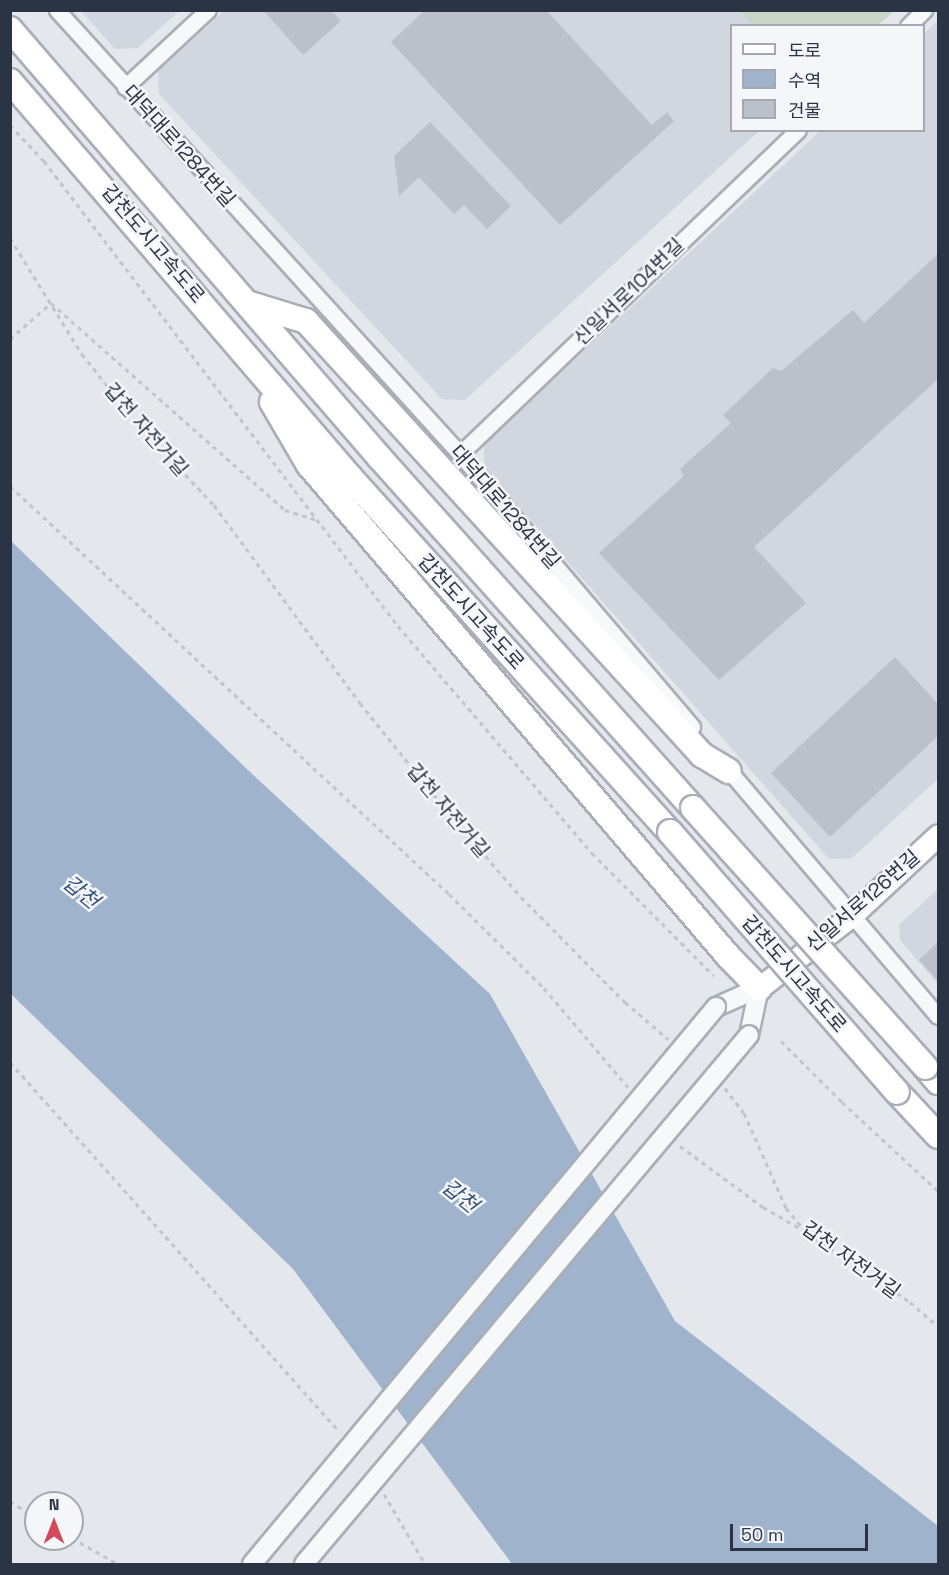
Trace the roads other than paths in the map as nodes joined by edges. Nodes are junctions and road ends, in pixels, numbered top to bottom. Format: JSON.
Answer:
{"nodes":[{"id":1,"x":57,"y":10,"type":"edge"},
{"id":2,"x":207,"y":10,"type":"edge"},
{"id":3,"x":924,"y":10,"type":"edge"},
{"id":4,"x":910,"y":24,"type":"edge"},
{"id":5,"x":10,"y":29,"type":"edge"},
{"id":6,"x":10,"y":81,"type":"edge"},
{"id":7,"x":125,"y":87,"type":"junction"},
{"id":8,"x":796,"y":132,"type":"edge"},
{"id":9,"x":247,"y":303,"type":"junction"},
{"id":10,"x":241,"y":348,"type":"junction"},
{"id":11,"x":460,"y":454,"type":"junction"},
{"id":12,"x":729,"y":771,"type":"junction"},
{"id":13,"x":939,"y":835,"type":"edge"},
{"id":14,"x":852,"y":915,"type":"junction"},
{"id":15,"x":759,"y":988,"type":"junction"},
{"id":16,"x":939,"y":1016,"type":"edge"},
{"id":17,"x":932,"y":1075,"type":"edge"},
{"id":18,"x":939,"y":1136,"type":"edge"},
{"id":19,"x":252,"y":1564,"type":"edge"},
{"id":20,"x":304,"y":1564,"type":"edge"}],
"edges":[{"from":1,"to":7,"type":"street","name":"대덕대로1284번길"},
{"from":2,"to":7,"type":"street"},
{"from":3,"to":4,"type":"street"},
{"from":5,"to":9,"type":"highway","name":"갑천도시고속도로"},
{"from":6,"to":10,"type":"highway","name":"갑천도시고속도로"},
{"from":7,"to":11,"type":"street","name":"대덕대로1284번길"},
{"from":8,"to":11,"type":"street","name":"신일서로104번길"},
{"from":9,"to":12,"type":"highway"},
{"from":9,"to":17,"type":"highway","name":"갑천도시고속도로","bridge":true},
{"from":10,"to":15,"type":"highway"},
{"from":10,"to":18,"type":"highway","name":"갑천도시고속도로","bridge":true},
{"from":11,"to":12,"type":"street","name":"대덕대로1284번길"},
{"from":12,"to":14,"type":"street","name":"대덕대로1284번길"},
{"from":13,"to":14,"type":"main road","name":"신일서로126번길"},
{"from":14,"to":15,"type":"main road","name":"신일서로126번길"},
{"from":14,"to":16,"type":"street","name":"대덕대로1284번길"},
{"from":15,"to":19,"type":"street","bridge":true},
{"from":15,"to":20,"type":"street","bridge":true}]}
